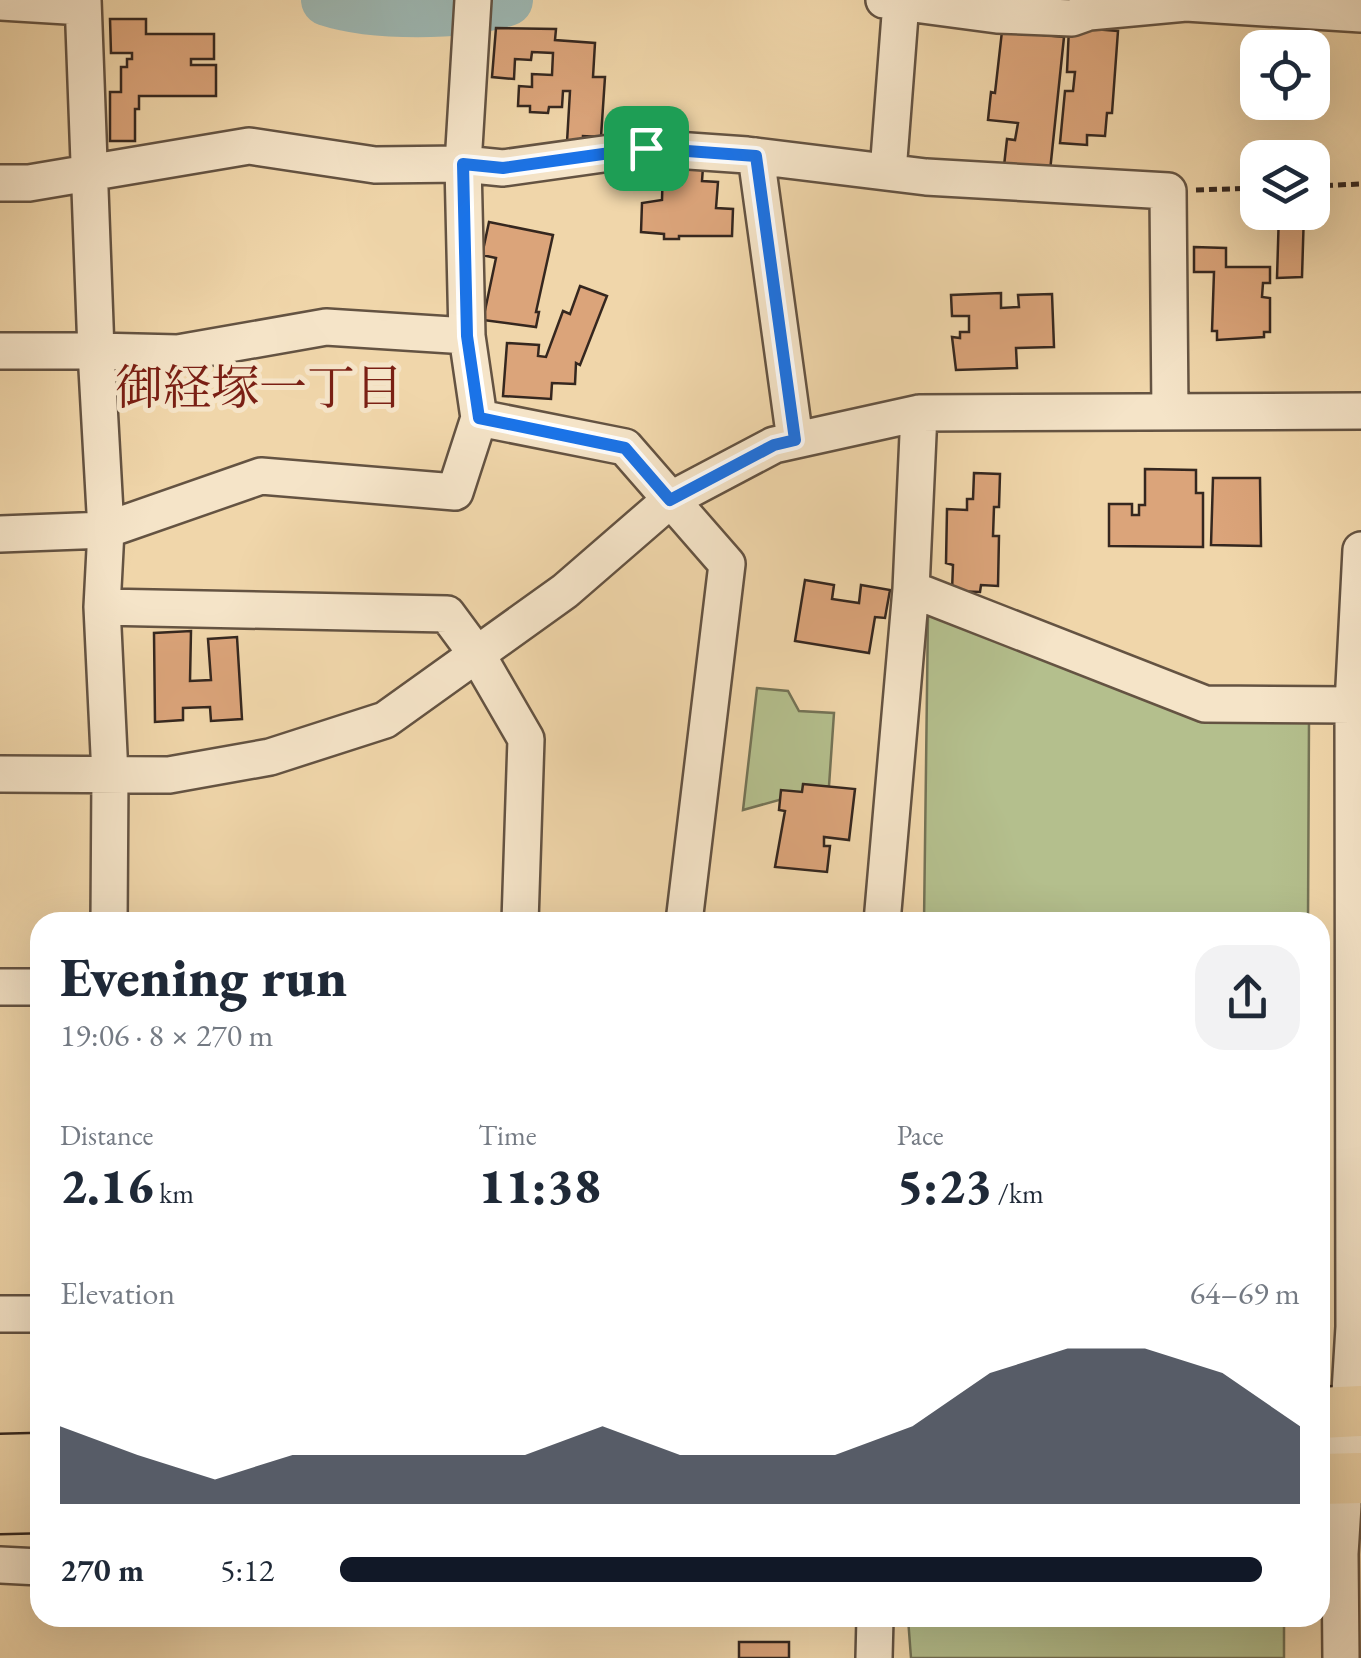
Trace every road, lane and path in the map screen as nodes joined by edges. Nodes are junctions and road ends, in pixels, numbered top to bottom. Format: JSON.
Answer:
{"nodes":[{"id":1,"x":892,"y":1,"type":"edge"},
{"id":2,"x":0,"y":2,"type":"edge"},
{"id":3,"x":83,"y":3,"type":"edge"},
{"id":4,"x":472,"y":10,"type":"edge"},
{"id":5,"x":1361,"y":14,"type":"edge"},
{"id":6,"x":756,"y":156,"type":"junction"},
{"id":7,"x":463,"y":164,"type":"junction"},
{"id":8,"x":91,"y":170,"type":"junction"},
{"id":9,"x":888,"y":172,"type":"junction"},
{"id":10,"x":0,"y":183,"type":"edge"},
{"id":11,"x":1361,"y":184,"type":"edge"},
{"id":12,"x":1330,"y":185,"type":"edge"},
{"id":13,"x":1240,"y":189,"type":"edge"},
{"id":14,"x":1168,"y":191,"type":"junction"},
{"id":15,"x":467,"y":336,"type":"junction"},
{"id":16,"x":0,"y":351,"type":"edge"},
{"id":17,"x":96,"y":351,"type":"junction"},
{"id":18,"x":1170,"y":412,"type":"junction"},
{"id":19,"x":1361,"y":412,"type":"edge"},
{"id":20,"x":919,"y":413,"type":"junction"},
{"id":21,"x":479,"y":418,"type":"junction"},
{"id":22,"x":795,"y":440,"type":"junction"},
{"id":23,"x":670,"y":500,"type":"junction"},
{"id":24,"x":106,"y":530,"type":"junction"},
{"id":25,"x":0,"y":534,"type":"edge"},
{"id":26,"x":1361,"y":550,"type":"edge"},
{"id":27,"x":911,"y":589,"type":"junction"},
{"id":28,"x":102,"y":607,"type":"junction"},
{"id":29,"x":478,"y":656,"type":"junction"},
{"id":30,"x":1353,"y":704,"type":"junction"},
{"id":31,"x":0,"y":774,"type":"edge"},
{"id":32,"x":110,"y":775,"type":"junction"},
{"id":33,"x":109,"y":912,"type":"edge"},
{"id":34,"x":520,"y":912,"type":"edge"},
{"id":35,"x":685,"y":912,"type":"edge"},
{"id":36,"x":883,"y":912,"type":"edge"},
{"id":37,"x":0,"y":987,"type":"edge"},
{"id":38,"x":30,"y":988,"type":"edge"},
{"id":39,"x":0,"y":1314,"type":"edge"},
{"id":40,"x":30,"y":1314,"type":"edge"},
{"id":41,"x":1344,"y":1412,"type":"edge"},
{"id":42,"x":30,"y":1459,"type":"edge"},
{"id":43,"x":0,"y":1460,"type":"edge"},
{"id":44,"x":1342,"y":1479,"type":"edge"},
{"id":45,"x":30,"y":1507,"type":"edge"},
{"id":46,"x":0,"y":1508,"type":"edge"},
{"id":47,"x":0,"y":1565,"type":"edge"},
{"id":48,"x":30,"y":1566,"type":"edge"},
{"id":49,"x":875,"y":1627,"type":"edge"},
{"id":50,"x":874,"y":1658,"type":"edge"},
{"id":51,"x":1340,"y":1658,"type":"edge"}],
"edges":[{"from":1,"to":5,"type":"street"},
{"from":1,"to":9,"type":"street"},
{"from":2,"to":3,"type":"street"},
{"from":3,"to":8,"type":"street"},
{"from":4,"to":7,"type":"street"},
{"from":6,"to":7,"type":"street"},
{"from":6,"to":9,"type":"street"},
{"from":6,"to":22,"type":"street"},
{"from":7,"to":8,"type":"street"},
{"from":7,"to":15,"type":"street"},
{"from":8,"to":10,"type":"street"},
{"from":8,"to":17,"type":"street"},
{"from":9,"to":14,"type":"street"},
{"from":11,"to":12,"type":"path"},
{"from":13,"to":14,"type":"path"},
{"from":14,"to":18,"type":"street"},
{"from":15,"to":17,"type":"street"},
{"from":15,"to":21,"type":"street"},
{"from":16,"to":17,"type":"street"},
{"from":17,"to":24,"type":"street"},
{"from":18,"to":19,"type":"street"},
{"from":18,"to":20,"type":"street"},
{"from":20,"to":22,"type":"street"},
{"from":20,"to":27,"type":"street"},
{"from":21,"to":23,"type":"street"},
{"from":21,"to":24,"type":"street"},
{"from":22,"to":23,"type":"street"},
{"from":23,"to":29,"type":"street"},
{"from":23,"to":35,"type":"street"},
{"from":24,"to":25,"type":"street"},
{"from":24,"to":28,"type":"street"},
{"from":26,"to":30,"type":"street"},
{"from":27,"to":30,"type":"street"},
{"from":27,"to":36,"type":"street"},
{"from":28,"to":29,"type":"street"},
{"from":28,"to":32,"type":"street"},
{"from":29,"to":32,"type":"street"},
{"from":29,"to":34,"type":"street"},
{"from":30,"to":41,"type":"street"},
{"from":31,"to":32,"type":"street"},
{"from":32,"to":33,"type":"street"},
{"from":37,"to":38,"type":"street"},
{"from":39,"to":40,"type":"street"},
{"from":41,"to":44,"type":"street"},
{"from":42,"to":43,"type":"highway"},
{"from":44,"to":51,"type":"street"},
{"from":45,"to":46,"type":"highway"},
{"from":47,"to":48,"type":"street"},
{"from":49,"to":50,"type":"street"}]}
